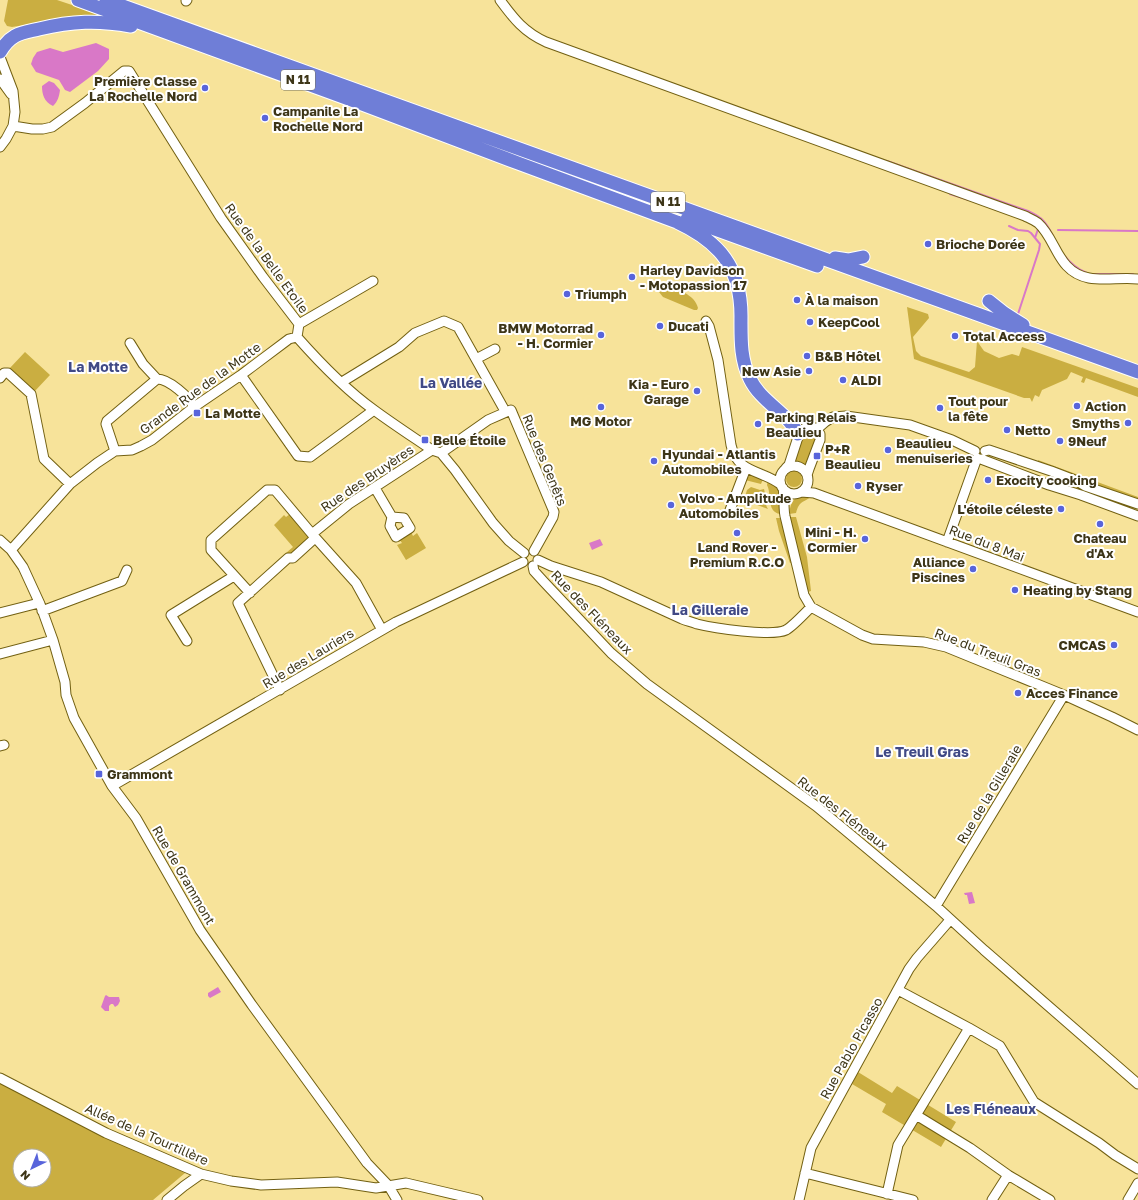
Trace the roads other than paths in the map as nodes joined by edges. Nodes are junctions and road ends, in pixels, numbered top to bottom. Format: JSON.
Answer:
{"nodes":[{"id":1,"x":78,"y":0,"type":"edge"},
{"id":2,"x":106,"y":0,"type":"edge"},
{"id":3,"x":128,"y":0,"type":"edge"},
{"id":4,"x":500,"y":0,"type":"edge"},
{"id":5,"x":194,"y":37,"type":"junction"},
{"id":6,"x":0,"y":52,"type":"edge"},
{"id":7,"x":0,"y":57,"type":"edge"},
{"id":8,"x":0,"y":79,"type":"edge"},
{"id":9,"x":14,"y":102,"type":"junction"},
{"id":10,"x":406,"y":120,"type":"junction"},
{"id":11,"x":13,"y":126,"type":"junction"},
{"id":12,"x":0,"y":147,"type":"edge"},
{"id":13,"x":814,"y":255,"type":"junction"},
{"id":14,"x":863,"y":257,"type":"dead end"},
{"id":15,"x":1138,"y":279,"type":"edge"},
{"id":16,"x":373,"y":281,"type":"dead end"},
{"id":17,"x":989,"y":301,"type":"dead end"},
{"id":18,"x":706,"y":321,"type":"dead end"},
{"id":19,"x":300,"y":324,"type":"junction"},
{"id":20,"x":297,"y":337,"type":"junction"},
{"id":21,"x":1041,"y":337,"type":"junction"},
{"id":22,"x":130,"y":343,"type":"dead end"},
{"id":23,"x":495,"y":349,"type":"dead end"},
{"id":24,"x":476,"y":359,"type":"junction"},
{"id":25,"x":1138,"y":372,"type":"edge"},
{"id":26,"x":241,"y":374,"type":"junction"},
{"id":27,"x":0,"y":378,"type":"edge"},
{"id":28,"x":157,"y":379,"type":"junction"},
{"id":29,"x":1138,"y":380,"type":"edge"},
{"id":30,"x":342,"y":382,"type":"junction"},
{"id":31,"x":194,"y":407,"type":"junction"},
{"id":32,"x":374,"y":410,"type":"junction"},
{"id":33,"x":505,"y":412,"type":"junction"},
{"id":34,"x":817,"y":429,"type":"junction"},
{"id":35,"x":798,"y":434,"type":"junction"},
{"id":36,"x":115,"y":451,"type":"junction"},
{"id":37,"x":436,"y":451,"type":"junction"},
{"id":38,"x":980,"y":455,"type":"junction"},
{"id":39,"x":746,"y":468,"type":"junction"},
{"id":40,"x":784,"y":470,"type":"junction"},
{"id":41,"x":766,"y":476,"type":"junction"},
{"id":42,"x":808,"y":478,"type":"junction"},
{"id":43,"x":70,"y":484,"type":"junction"},
{"id":44,"x":782,"y":486,"type":"junction"},
{"id":45,"x":375,"y":488,"type":"junction"},
{"id":46,"x":798,"y":493,"type":"junction"},
{"id":47,"x":828,"y":498,"type":"junction"},
{"id":48,"x":1138,"y":504,"type":"edge"},
{"id":49,"x":730,"y":510,"type":"dead end"},
{"id":50,"x":785,"y":516,"type":"junction"},
{"id":51,"x":1138,"y":516,"type":"edge"},
{"id":52,"x":392,"y":517,"type":"dead end"},
{"id":53,"x":313,"y":536,"type":"junction"},
{"id":54,"x":0,"y":540,"type":"edge"},
{"id":55,"x":947,"y":542,"type":"junction"},
{"id":56,"x":11,"y":550,"type":"junction"},
{"id":57,"x":534,"y":551,"type":"junction"},
{"id":58,"x":524,"y":557,"type":"junction"},
{"id":59,"x":536,"y":563,"type":"junction"},
{"id":60,"x":127,"y":570,"type":"dead end"},
{"id":61,"x":234,"y":576,"type":"junction"},
{"id":62,"x":250,"y":593,"type":"junction"},
{"id":63,"x":41,"y":607,"type":"junction"},
{"id":64,"x":811,"y":607,"type":"junction"},
{"id":65,"x":1138,"y":612,"type":"edge"},
{"id":66,"x":0,"y":613,"type":"edge"},
{"id":67,"x":382,"y":630,"type":"junction"},
{"id":68,"x":53,"y":640,"type":"junction"},
{"id":69,"x":187,"y":641,"type":"dead end"},
{"id":70,"x":0,"y":654,"type":"edge"},
{"id":71,"x":280,"y":690,"type":"junction"},
{"id":72,"x":1064,"y":695,"type":"junction"},
{"id":73,"x":1138,"y":730,"type":"edge"},
{"id":74,"x":112,"y":786,"type":"junction"},
{"id":75,"x":936,"y":906,"type":"junction"},
{"id":76,"x":950,"y":920,"type":"junction"},
{"id":77,"x":898,"y":990,"type":"junction"},
{"id":78,"x":969,"y":1028,"type":"junction"},
{"id":79,"x":0,"y":1078,"type":"edge"},
{"id":80,"x":1138,"y":1084,"type":"edge"},
{"id":81,"x":916,"y":1115,"type":"junction"},
{"id":82,"x":1138,"y":1169,"type":"edge"},
{"id":83,"x":805,"y":1172,"type":"junction"},
{"id":84,"x":201,"y":1174,"type":"junction"},
{"id":85,"x":1008,"y":1175,"type":"junction"},
{"id":86,"x":1138,"y":1183,"type":"edge"},
{"id":87,"x":388,"y":1185,"type":"junction"},
{"id":88,"x":890,"y":1196,"type":"edge"},
{"id":89,"x":167,"y":1200,"type":"edge"},
{"id":90,"x":397,"y":1200,"type":"edge"},
{"id":91,"x":478,"y":1200,"type":"edge"},
{"id":92,"x":799,"y":1200,"type":"edge"},
{"id":93,"x":913,"y":1200,"type":"edge"},
{"id":94,"x":992,"y":1200,"type":"edge"},
{"id":95,"x":1050,"y":1200,"type":"edge"},
{"id":96,"x":1128,"y":1200,"type":"edge"}],
"edges":[{"from":1,"to":5,"type":"highway","number":"N 11"},
{"from":2,"to":5,"type":"highway","number":"N 11"},
{"from":3,"to":5,"type":"highway"},
{"from":4,"to":15,"type":"street"},
{"from":5,"to":6,"type":"highway","number":"N 11"},
{"from":5,"to":10,"type":"highway","number":"N 11"},
{"from":5,"to":13,"type":"highway","number":"N 11"},
{"from":7,"to":9,"type":"street"},
{"from":8,"to":9,"type":"street"},
{"from":9,"to":11,"type":"street"},
{"from":10,"to":29,"type":"highway","number":"N 11"},
{"from":10,"to":35,"type":"highway"},
{"from":11,"to":12,"type":"street"},
{"from":11,"to":19,"type":"street","name":"Rue de la Belle Etoile"},
{"from":13,"to":14,"type":"highway"},
{"from":13,"to":21,"type":"highway","number":"N 11"},
{"from":16,"to":19,"type":"street"},
{"from":17,"to":21,"type":"highway"},
{"from":18,"to":39,"type":"street"},
{"from":19,"to":20,"type":"street","name":"Rue de la Belle Etoile"},
{"from":20,"to":26,"type":"street","name":"Grande Rue de la Motte"},
{"from":20,"to":30,"type":"street"},
{"from":21,"to":25,"type":"highway","number":"N 11"},
{"from":22,"to":28,"type":"street"},
{"from":23,"to":24,"type":"street"},
{"from":24,"to":30,"type":"street"},
{"from":24,"to":33,"type":"street"},
{"from":26,"to":31,"type":"street","name":"Grande Rue de la Motte"},
{"from":26,"to":32,"type":"street"},
{"from":27,"to":43,"type":"street"},
{"from":28,"to":31,"type":"street"},
{"from":28,"to":36,"type":"street"},
{"from":30,"to":32,"type":"street"},
{"from":31,"to":36,"type":"street","name":"Grande Rue de la Motte"},
{"from":32,"to":37,"type":"street"},
{"from":33,"to":37,"type":"street","name":"Rue des Genêts"},
{"from":33,"to":57,"type":"street","name":"Rue des Genêts"},
{"from":34,"to":35,"type":"street"},
{"from":34,"to":38,"type":"street"},
{"from":34,"to":42,"type":"street"},
{"from":35,"to":40,"type":"street"},
{"from":36,"to":43,"type":"street","name":"Grande Rue de la Motte"},
{"from":37,"to":45,"type":"street","name":"Rue des Bruyères"},
{"from":37,"to":58,"type":"street"},
{"from":38,"to":48,"type":"street"},
{"from":38,"to":51,"type":"street"},
{"from":38,"to":55,"type":"street"},
{"from":39,"to":41,"type":"street"},
{"from":39,"to":49,"type":"street"},
{"from":40,"to":41,"type":"street"},
{"from":40,"to":42,"type":"street"},
{"from":40,"to":44,"type":"street"},
{"from":41,"to":44,"type":"street"},
{"from":42,"to":46,"type":"street"},
{"from":42,"to":47,"type":"street"},
{"from":43,"to":56,"type":"street","name":"Grande Rue de la Motte"},
{"from":44,"to":46,"type":"street"},
{"from":44,"to":50,"type":"street"},
{"from":45,"to":52,"type":"street"},
{"from":45,"to":53,"type":"street","name":"Rue des Bruyères"},
{"from":46,"to":47,"type":"street","name":"Rue du 8 Mai"},
{"from":46,"to":50,"type":"street"},
{"from":47,"to":55,"type":"street","name":"Rue du 8 Mai"},
{"from":50,"to":64,"type":"street"},
{"from":53,"to":61,"type":"street"},
{"from":53,"to":62,"type":"street","name":"Rue des Bruyères"},
{"from":53,"to":67,"type":"street"},
{"from":54,"to":56,"type":"street","name":"Rue de Grammont"},
{"from":55,"to":65,"type":"street","name":"Rue du 8 Mai"},
{"from":56,"to":63,"type":"street","name":"Rue de Grammont"},
{"from":57,"to":58,"type":"street"},
{"from":57,"to":59,"type":"street"},
{"from":58,"to":59,"type":"street"},
{"from":58,"to":67,"type":"street","name":"Rue des Lauriers"},
{"from":59,"to":64,"type":"street"},
{"from":59,"to":75,"type":"street","name":"Rue des Fléneaux"},
{"from":60,"to":63,"type":"street"},
{"from":61,"to":62,"type":"street"},
{"from":61,"to":69,"type":"street"},
{"from":62,"to":71,"type":"street","name":"Rue des Bruyères"},
{"from":63,"to":66,"type":"street"},
{"from":63,"to":68,"type":"street","name":"Rue de Grammont"},
{"from":64,"to":72,"type":"street","name":"Rue du Treuil Gras"},
{"from":67,"to":71,"type":"street","name":"Rue des Lauriers"},
{"from":68,"to":70,"type":"street"},
{"from":68,"to":74,"type":"street","name":"Rue de Grammont"},
{"from":71,"to":74,"type":"street","name":"Rue des Lauriers"},
{"from":72,"to":73,"type":"street","name":"Rue du Treuil Gras"},
{"from":72,"to":75,"type":"street","name":"Rue de la Gilleraie"},
{"from":74,"to":87,"type":"street","name":"Rue de Grammont"},
{"from":75,"to":76,"type":"street","name":"Rue des Fléneaux"},
{"from":76,"to":77,"type":"street","name":"Rue Pablo Picasso"},
{"from":76,"to":80,"type":"street","name":"Rue des Fléneaux"},
{"from":77,"to":78,"type":"street"},
{"from":77,"to":83,"type":"street","name":"Rue Pablo Picasso"},
{"from":78,"to":81,"type":"street"},
{"from":78,"to":82,"type":"street"},
{"from":79,"to":84,"type":"street","name":"Allée de la Tourtillère"},
{"from":81,"to":85,"type":"street"},
{"from":81,"to":88,"type":"street"},
{"from":83,"to":88,"type":"street"},
{"from":83,"to":92,"type":"street","name":"Rue Pablo Picasso"},
{"from":84,"to":87,"type":"street","name":"Allée de la Tourtillère"},
{"from":84,"to":89,"type":"street"},
{"from":85,"to":94,"type":"street"},
{"from":85,"to":95,"type":"street"},
{"from":86,"to":96,"type":"street"},
{"from":87,"to":90,"type":"street","name":"Rue de Grammont"},
{"from":87,"to":91,"type":"street","name":"Allée de la Tourtillère"},
{"from":88,"to":93,"type":"street"}]}
